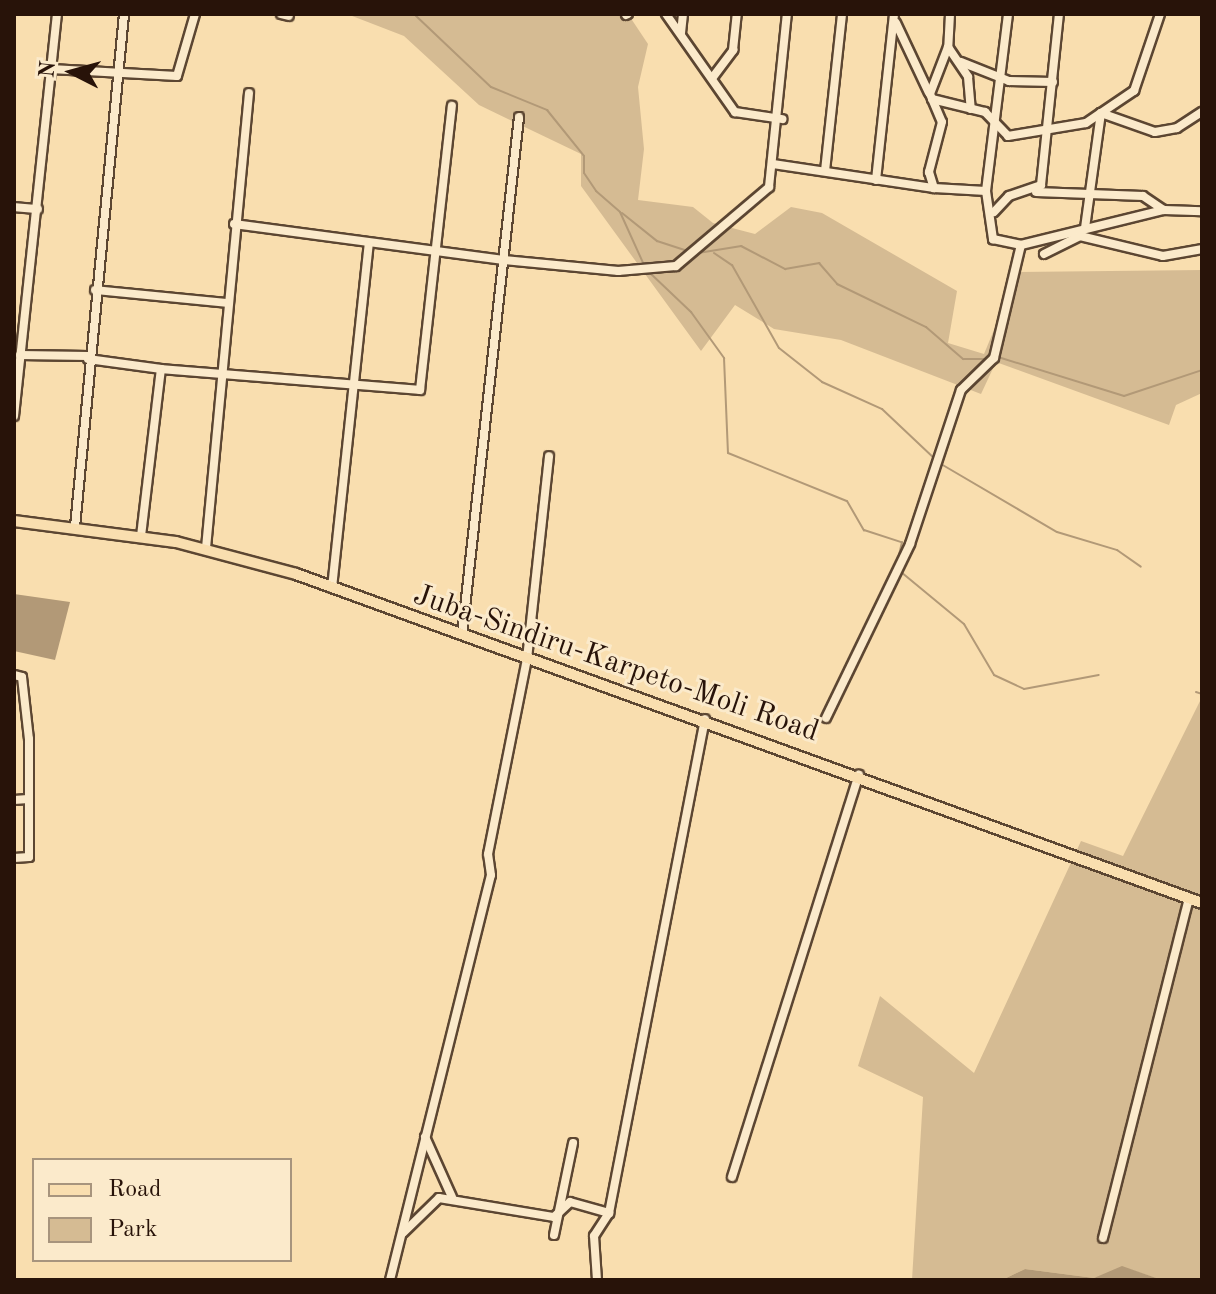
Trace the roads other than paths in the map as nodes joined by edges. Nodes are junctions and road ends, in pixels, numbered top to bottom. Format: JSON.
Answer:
{"nodes":[{"id":1,"x":57,"y":14,"type":"edge"},
{"id":2,"x":124,"y":14,"type":"edge"},
{"id":3,"x":195,"y":14,"type":"edge"},
{"id":4,"x":666,"y":14,"type":"edge"},
{"id":5,"x":683,"y":14,"type":"edge"},
{"id":6,"x":737,"y":14,"type":"edge"},
{"id":7,"x":787,"y":14,"type":"edge"},
{"id":8,"x":842,"y":14,"type":"edge"},
{"id":9,"x":894,"y":14,"type":"edge"},
{"id":10,"x":950,"y":14,"type":"edge"},
{"id":11,"x":1008,"y":14,"type":"edge"},
{"id":12,"x":1059,"y":14,"type":"edge"},
{"id":13,"x":1160,"y":14,"type":"edge"},
{"id":14,"x":681,"y":34,"type":"junction"},
{"id":15,"x":948,"y":47,"type":"junction"},
{"id":16,"x":961,"y":62,"type":"junction"},
{"id":17,"x":51,"y":69,"type":"dead end"},
{"id":18,"x":1002,"y":74,"type":"junction"},
{"id":19,"x":713,"y":77,"type":"junction"},
{"id":20,"x":1053,"y":82,"type":"junction"},
{"id":21,"x":249,"y":93,"type":"dead end"},
{"id":22,"x":931,"y":96,"type":"junction"},
{"id":23,"x":452,"y":106,"type":"dead end"},
{"id":24,"x":971,"y":109,"type":"junction"},
{"id":25,"x":1202,"y":112,"type":"edge"},
{"id":26,"x":1101,"y":113,"type":"junction"},
{"id":27,"x":519,"y":117,"type":"dead end"},
{"id":28,"x":782,"y":119,"type":"junction"},
{"id":29,"x":1047,"y":128,"type":"junction"},
{"id":30,"x":996,"y":129,"type":"junction"},
{"id":31,"x":773,"y":164,"type":"junction"},
{"id":32,"x":825,"y":171,"type":"junction"},
{"id":33,"x":876,"y":180,"type":"junction"},
{"id":34,"x":934,"y":188,"type":"junction"},
{"id":35,"x":986,"y":191,"type":"junction"},
{"id":36,"x":1036,"y":192,"type":"junction"},
{"id":37,"x":1084,"y":193,"type":"junction"},
{"id":38,"x":14,"y":207,"type":"edge"},
{"id":39,"x":38,"y":209,"type":"junction"},
{"id":40,"x":1164,"y":210,"type":"junction"},
{"id":41,"x":1202,"y":211,"type":"edge"},
{"id":42,"x":994,"y":212,"type":"junction"},
{"id":43,"x":234,"y":224,"type":"junction"},
{"id":44,"x":1085,"y":228,"type":"junction"},
{"id":45,"x":369,"y":244,"type":"junction"},
{"id":46,"x":1021,"y":245,"type":"junction"},
{"id":47,"x":1202,"y":249,"type":"edge"},
{"id":48,"x":437,"y":252,"type":"junction"},
{"id":49,"x":1044,"y":254,"type":"dead end"},
{"id":50,"x":504,"y":260,"type":"junction"},
{"id":51,"x":95,"y":290,"type":"junction"},
{"id":52,"x":227,"y":303,"type":"junction"},
{"id":53,"x":19,"y":352,"type":"edge"},
{"id":54,"x":88,"y":357,"type":"junction"},
{"id":55,"x":161,"y":369,"type":"junction"},
{"id":56,"x":221,"y":374,"type":"junction"},
{"id":57,"x":355,"y":384,"type":"junction"},
{"id":58,"x":14,"y":416,"type":"edge"},
{"id":59,"x":549,"y":456,"type":"dead end"},
{"id":60,"x":14,"y":521,"type":"edge"},
{"id":61,"x":75,"y":527,"type":"junction"},
{"id":62,"x":141,"y":536,"type":"junction"},
{"id":63,"x":206,"y":548,"type":"junction"},
{"id":64,"x":332,"y":588,"type":"junction"},
{"id":65,"x":462,"y":635,"type":"junction"},
{"id":66,"x":527,"y":659,"type":"junction"},
{"id":67,"x":14,"y":675,"type":"edge"},
{"id":68,"x":826,"y":718,"type":"dead end"},
{"id":69,"x":705,"y":719,"type":"junction"},
{"id":70,"x":859,"y":775,"type":"junction"},
{"id":71,"x":28,"y":799,"type":"junction"},
{"id":72,"x":14,"y":800,"type":"edge"},
{"id":73,"x":14,"y":858,"type":"edge"},
{"id":74,"x":1202,"y":891,"type":"edge"},
{"id":75,"x":1189,"y":898,"type":"junction"},
{"id":76,"x":1202,"y":903,"type":"edge"},
{"id":77,"x":425,"y":1137,"type":"junction"},
{"id":78,"x":573,"y":1143,"type":"dead end"},
{"id":79,"x":732,"y":1177,"type":"dead end"},
{"id":80,"x":452,"y":1197,"type":"junction"},
{"id":81,"x":609,"y":1213,"type":"junction"},
{"id":82,"x":554,"y":1217,"type":"junction"},
{"id":83,"x":554,"y":1235,"type":"dead end"},
{"id":84,"x":401,"y":1236,"type":"junction"},
{"id":85,"x":1103,"y":1238,"type":"dead end"},
{"id":86,"x":390,"y":1280,"type":"edge"},
{"id":87,"x":597,"y":1280,"type":"edge"}],
"edges":[{"from":1,"to":39,"type":"street"},
{"from":2,"to":51,"type":"street"},
{"from":3,"to":17,"type":"street"},
{"from":4,"to":14,"type":"street"},
{"from":5,"to":14,"type":"street"},
{"from":6,"to":19,"type":"street"},
{"from":7,"to":28,"type":"street"},
{"from":8,"to":32,"type":"street"},
{"from":9,"to":22,"type":"street"},
{"from":9,"to":33,"type":"street"},
{"from":10,"to":15,"type":"street"},
{"from":11,"to":18,"type":"street"},
{"from":12,"to":20,"type":"street"},
{"from":13,"to":26,"type":"street"},
{"from":14,"to":19,"type":"street"},
{"from":15,"to":16,"type":"street"},
{"from":15,"to":22,"type":"street"},
{"from":16,"to":18,"type":"street"},
{"from":16,"to":24,"type":"street"},
{"from":18,"to":20,"type":"street"},
{"from":18,"to":30,"type":"street"},
{"from":19,"to":28,"type":"street"},
{"from":20,"to":29,"type":"street"},
{"from":21,"to":43,"type":"street"},
{"from":22,"to":24,"type":"street"},
{"from":22,"to":34,"type":"street"},
{"from":23,"to":48,"type":"street"},
{"from":24,"to":30,"type":"street"},
{"from":25,"to":26,"type":"street"},
{"from":26,"to":29,"type":"street"},
{"from":26,"to":37,"type":"street"},
{"from":27,"to":50,"type":"street"},
{"from":28,"to":31,"type":"street"},
{"from":29,"to":30,"type":"street"},
{"from":29,"to":36,"type":"street"},
{"from":30,"to":35,"type":"street"},
{"from":31,"to":32,"type":"street"},
{"from":31,"to":50,"type":"street"},
{"from":32,"to":33,"type":"street"},
{"from":33,"to":34,"type":"street"},
{"from":34,"to":35,"type":"street"},
{"from":35,"to":42,"type":"street"},
{"from":36,"to":37,"type":"street"},
{"from":36,"to":42,"type":"street"},
{"from":37,"to":40,"type":"street"},
{"from":37,"to":44,"type":"street"},
{"from":38,"to":39,"type":"street"},
{"from":39,"to":53,"type":"street"},
{"from":40,"to":41,"type":"street"},
{"from":40,"to":44,"type":"street"},
{"from":42,"to":46,"type":"street"},
{"from":43,"to":45,"type":"street"},
{"from":43,"to":52,"type":"street"},
{"from":44,"to":46,"type":"street"},
{"from":45,"to":48,"type":"street"},
{"from":45,"to":57,"type":"street"},
{"from":46,"to":68,"type":"street"},
{"from":47,"to":49,"type":"street"},
{"from":48,"to":50,"type":"street"},
{"from":48,"to":57,"type":"street"},
{"from":50,"to":65,"type":"street"},
{"from":51,"to":52,"type":"street"},
{"from":51,"to":54,"type":"street"},
{"from":52,"to":56,"type":"street"},
{"from":53,"to":54,"type":"street"},
{"from":53,"to":58,"type":"street"},
{"from":54,"to":55,"type":"street"},
{"from":54,"to":61,"type":"street"},
{"from":55,"to":56,"type":"street"},
{"from":55,"to":62,"type":"street"},
{"from":56,"to":57,"type":"street"},
{"from":56,"to":63,"type":"street"},
{"from":57,"to":64,"type":"street"},
{"from":59,"to":66,"type":"street"},
{"from":60,"to":61,"type":"main road","name":"Juba-Sindiru-Karpeto-Moli Road"},
{"from":61,"to":62,"type":"main road","name":"Juba-Sindiru-Karpeto-Moli Road"},
{"from":62,"to":63,"type":"main road","name":"Juba-Sindiru-Karpeto-Moli Road"},
{"from":63,"to":64,"type":"main road","name":"Juba-Sindiru-Karpeto-Moli Road"},
{"from":64,"to":65,"type":"main road","name":"Juba-Sindiru-Karpeto-Moli Road"},
{"from":65,"to":66,"type":"main road","name":"Juba-Sindiru-Karpeto-Moli Road"},
{"from":66,"to":69,"type":"main road","name":"Juba-Sindiru-Karpeto-Moli Road"},
{"from":66,"to":77,"type":"street"},
{"from":67,"to":71,"type":"street"},
{"from":69,"to":70,"type":"main road","name":"Juba-Sindiru-Karpeto-Moli Road"},
{"from":69,"to":81,"type":"street"},
{"from":70,"to":75,"type":"main road","name":"Juba-Sindiru-Karpeto-Moli Road"},
{"from":70,"to":79,"type":"street"},
{"from":71,"to":72,"type":"street"},
{"from":71,"to":73,"type":"street"},
{"from":74,"to":75,"type":"main road"},
{"from":75,"to":76,"type":"main road","name":"Juba-Sindiru-Karpeto-Moli Road"},
{"from":75,"to":85,"type":"street"},
{"from":77,"to":80,"type":"street"},
{"from":77,"to":84,"type":"street"},
{"from":78,"to":82,"type":"street"},
{"from":80,"to":82,"type":"street"},
{"from":80,"to":84,"type":"street"},
{"from":81,"to":82,"type":"street"},
{"from":81,"to":87,"type":"street"},
{"from":82,"to":83,"type":"street"},
{"from":84,"to":86,"type":"street"}]}
